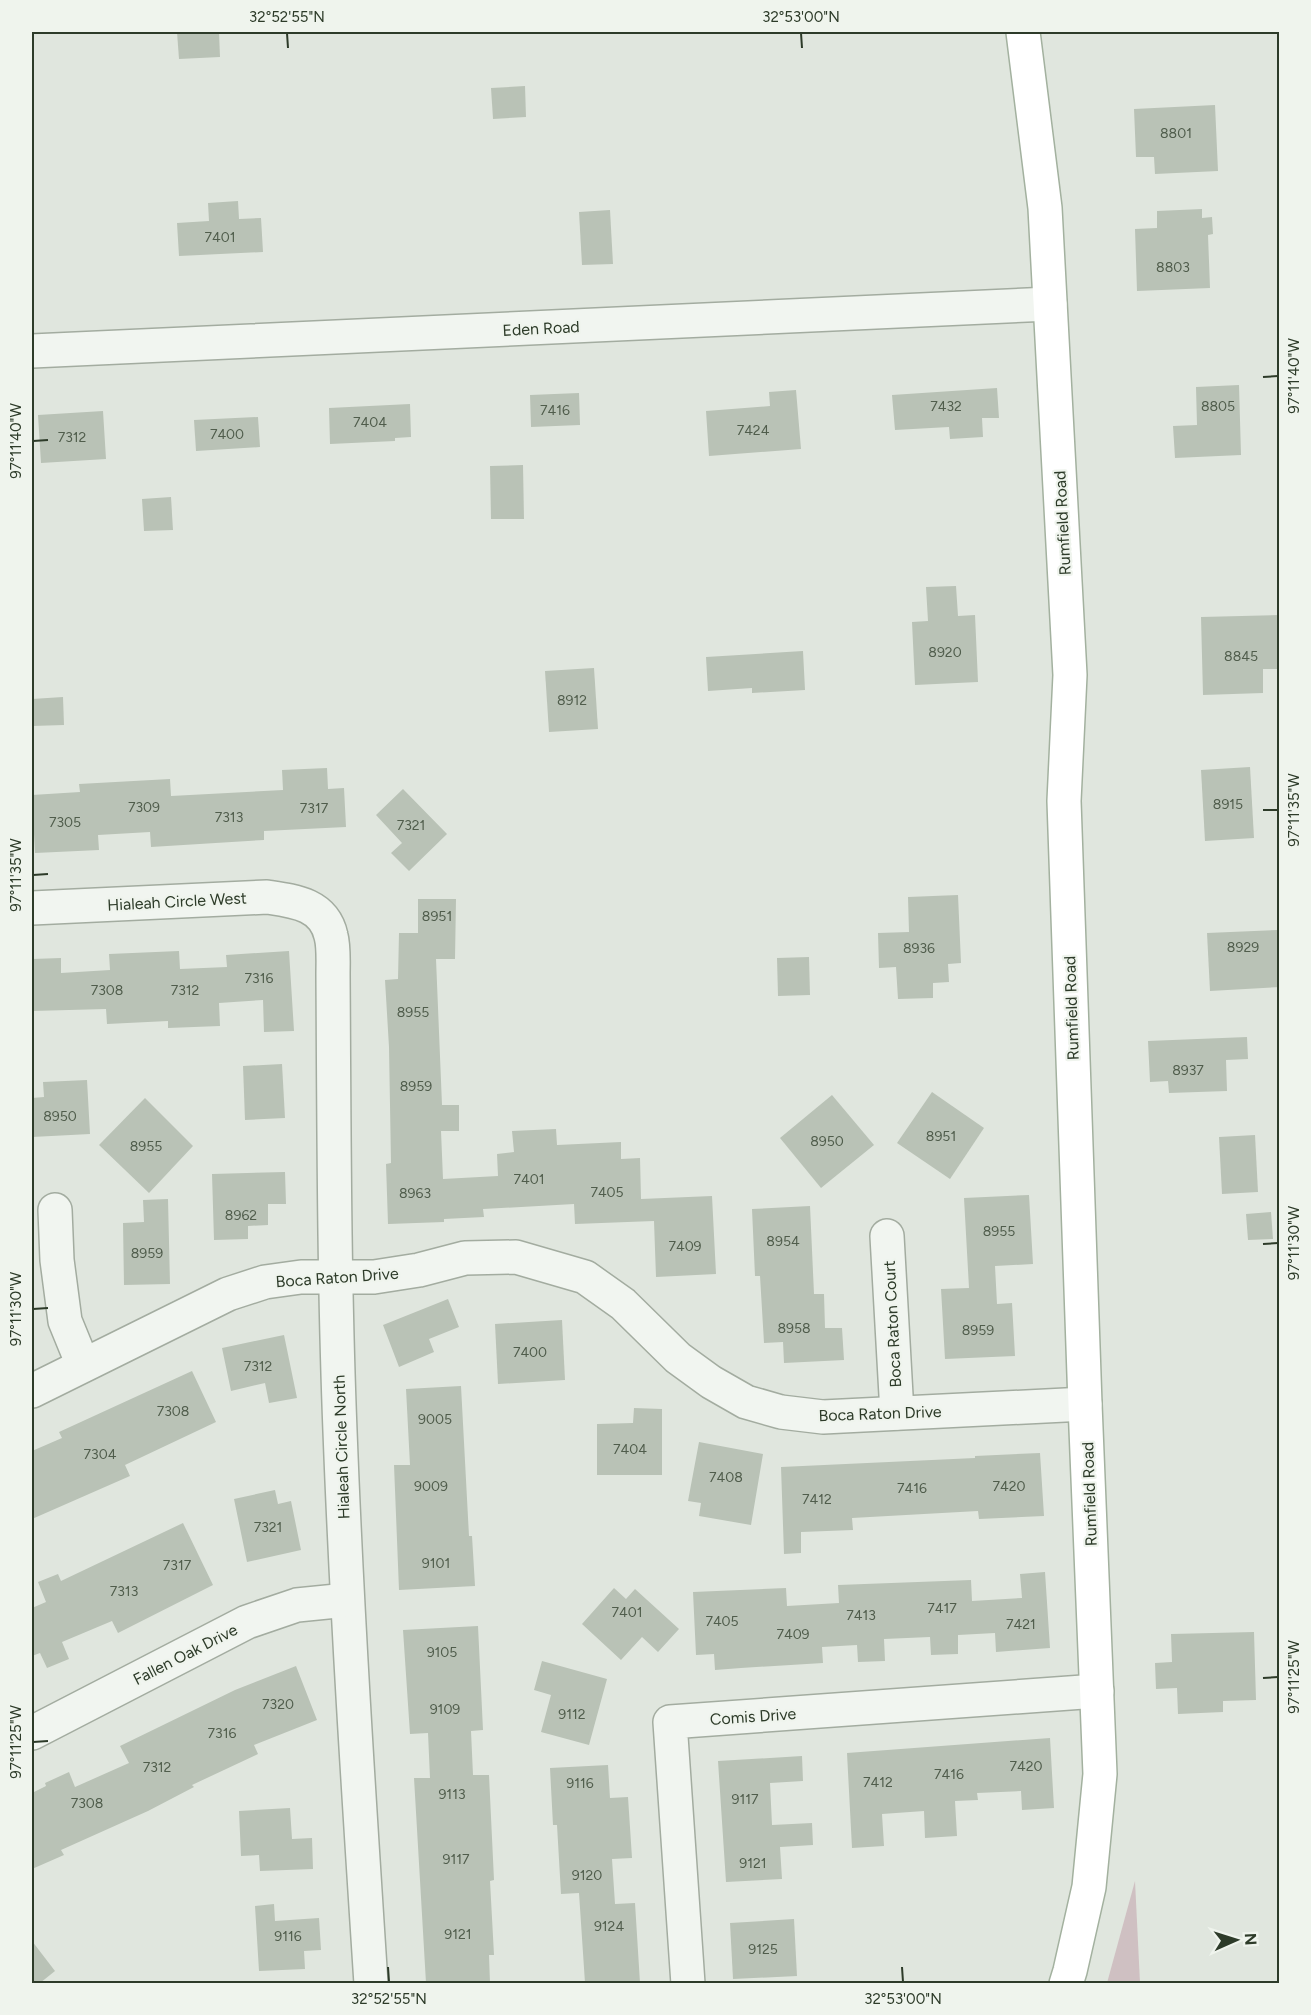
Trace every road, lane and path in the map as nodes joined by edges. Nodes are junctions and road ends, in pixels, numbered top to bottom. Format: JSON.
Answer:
{"nodes":[{"id":1,"x":1023,"y":32,"type":"edge"},
{"id":2,"x":1050,"y":304,"type":"junction"},
{"id":3,"x":32,"y":351,"type":"edge"},
{"id":4,"x":32,"y":908,"type":"edge"},
{"id":5,"x":319,"y":912,"type":"joint"},
{"id":6,"x":55,"y":1210,"type":"dead end"},
{"id":7,"x":887,"y":1236,"type":"dead end"},
{"id":8,"x":335,"y":1278,"type":"junction"},
{"id":9,"x":83,"y":1365,"type":"junction"},
{"id":10,"x":32,"y":1391,"type":"edge"},
{"id":11,"x":1085,"y":1404,"type":"junction"},
{"id":12,"x":897,"y":1413,"type":"junction"},
{"id":13,"x":347,"y":1600,"type":"junction"},
{"id":14,"x":1097,"y":1691,"type":"junction"},
{"id":15,"x":32,"y":1733,"type":"edge"},
{"id":16,"x":371,"y":1983,"type":"edge"},
{"id":17,"x":688,"y":1983,"type":"edge"},
{"id":18,"x":1066,"y":1983,"type":"edge"}],
"edges":[{"from":1,"to":2,"type":"main road","name":"Rumfield Road"},
{"from":2,"to":3,"type":"street","name":"Eden Road"},
{"from":2,"to":11,"type":"main road","name":"Rumfield Road"},
{"from":4,"to":5,"type":"street","name":"Hialeah Circle West"},
{"from":5,"to":8,"type":"street","name":"Hialeah Circle North"},
{"from":6,"to":9,"type":"street"},
{"from":7,"to":12,"type":"street","name":"Boca Raton Court"},
{"from":8,"to":9,"type":"street","name":"Boca Raton Drive"},
{"from":8,"to":12,"type":"street","name":"Boca Raton Drive"},
{"from":8,"to":13,"type":"street","name":"Hialeah Circle North"},
{"from":9,"to":10,"type":"street","name":"Boca Raton Drive"},
{"from":11,"to":12,"type":"street","name":"Boca Raton Drive"},
{"from":11,"to":14,"type":"main road","name":"Rumfield Road"},
{"from":13,"to":15,"type":"street","name":"Fallen Oak Drive"},
{"from":13,"to":16,"type":"street","name":"Hialeah Circle North"},
{"from":14,"to":17,"type":"street","name":"Comis Drive"},
{"from":14,"to":18,"type":"main road","name":"Rumfield Road"}]}
